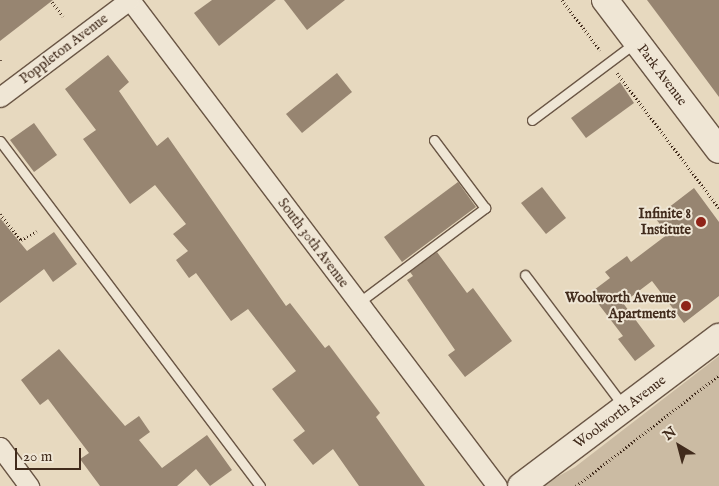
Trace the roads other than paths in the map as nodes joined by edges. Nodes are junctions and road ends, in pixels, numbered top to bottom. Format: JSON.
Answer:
{"nodes":[{"id":1,"x":129,"y":0,"type":"edge"},
{"id":2,"x":606,"y":0,"type":"edge"},
{"id":3,"x":637,"y":42,"type":"junction"},
{"id":4,"x":0,"y":97,"type":"edge"},
{"id":5,"x":532,"y":120,"type":"dead end"},
{"id":6,"x":434,"y":140,"type":"dead end"},
{"id":7,"x":0,"y":141,"type":"edge"},
{"id":8,"x":719,"y":150,"type":"edge"},
{"id":9,"x":525,"y":275,"type":"dead end"},
{"id":10,"x":358,"y":303,"type":"junction"},
{"id":11,"x":719,"y":337,"type":"edge"},
{"id":12,"x":624,"y":408,"type":"junction"},
{"id":13,"x":0,"y":447,"type":"edge"},
{"id":14,"x":29,"y":486,"type":"edge"},
{"id":15,"x":260,"y":486,"type":"edge"},
{"id":16,"x":497,"y":486,"type":"edge"},
{"id":17,"x":521,"y":486,"type":"edge"}],
"edges":[{"from":1,"to":4,"type":"street","name":"Poppleton Avenue"},
{"from":1,"to":10,"type":"street","name":"South 30th Avenue"},
{"from":2,"to":3,"type":"street","name":"Park Avenue"},
{"from":3,"to":5,"type":"lane"},
{"from":3,"to":8,"type":"street","name":"Park Avenue"},
{"from":6,"to":10,"type":"lane"},
{"from":7,"to":15,"type":"lane"},
{"from":9,"to":12,"type":"lane"},
{"from":10,"to":16,"type":"street","name":"South 30th Avenue"},
{"from":11,"to":12,"type":"street","name":"Woolworth Avenue"},
{"from":12,"to":17,"type":"street","name":"Woolworth Avenue"},
{"from":13,"to":14,"type":"street"}]}
